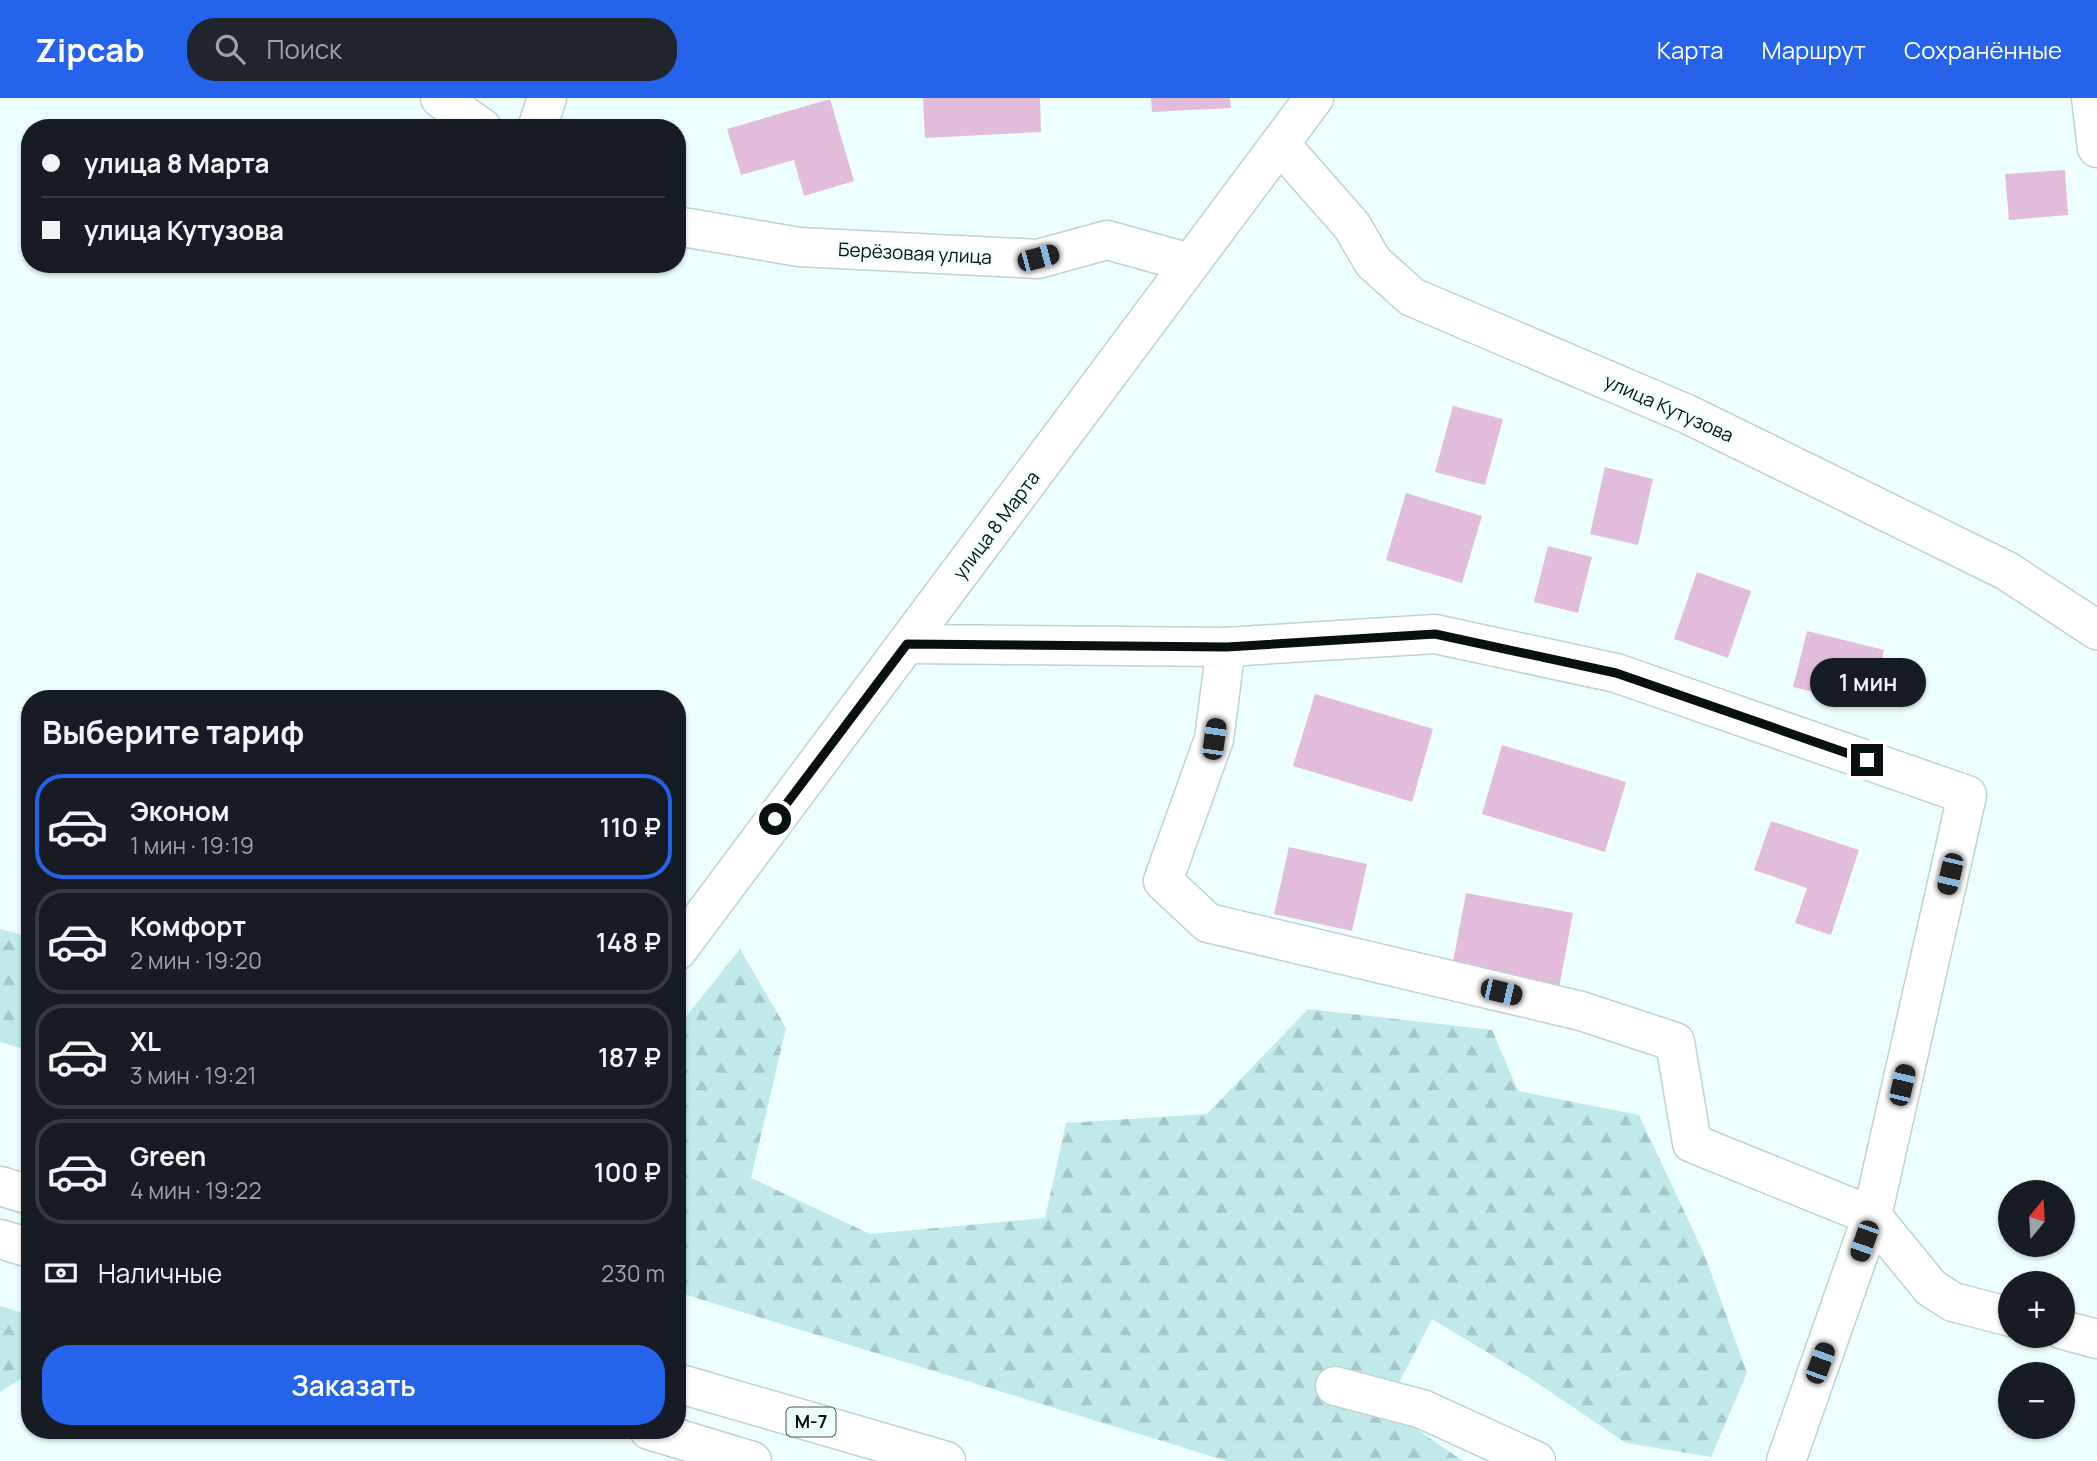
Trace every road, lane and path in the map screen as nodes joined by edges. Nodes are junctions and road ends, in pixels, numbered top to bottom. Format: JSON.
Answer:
{"nodes":[{"id":1,"x":440,"y":98,"type":"edge"},
{"id":2,"x":547,"y":98,"type":"edge"},
{"id":3,"x":1314,"y":98,"type":"edge"},
{"id":4,"x":2091,"y":98,"type":"edge"},
{"id":5,"x":469,"y":119,"type":"edge"},
{"id":6,"x":540,"y":119,"type":"edge"},
{"id":7,"x":1280,"y":144,"type":"junction"},
{"id":8,"x":2097,"y":148,"type":"edge"},
{"id":9,"x":686,"y":228,"type":"edge"},
{"id":10,"x":1190,"y":263,"type":"junction"},
{"id":11,"x":2097,"y":630,"type":"edge"},
{"id":12,"x":907,"y":644,"type":"junction"},
{"id":13,"x":1227,"y":647,"type":"junction"},
{"id":14,"x":686,"y":939,"type":"edge"},
{"id":15,"x":0,"y":1186,"type":"edge"},
{"id":16,"x":21,"y":1192,"type":"edge"},
{"id":17,"x":1872,"y":1216,"type":"junction"},
{"id":18,"x":0,"y":1240,"type":"edge"},
{"id":19,"x":21,"y":1246,"type":"edge"},
{"id":20,"x":1998,"y":1314,"type":"edge"},
{"id":21,"x":2075,"y":1333,"type":"edge"},
{"id":22,"x":2097,"y":1339,"type":"edge"},
{"id":23,"x":686,"y":1386,"type":"edge"},
{"id":24,"x":1335,"y":1386,"type":"dead end"},
{"id":25,"x":679,"y":1439,"type":"edge"},
{"id":26,"x":752,"y":1461,"type":"edge"},
{"id":27,"x":946,"y":1461,"type":"edge"},
{"id":28,"x":1536,"y":1461,"type":"edge"},
{"id":29,"x":1786,"y":1461,"type":"edge"}],
"edges":[{"from":1,"to":5,"type":"main road"},
{"from":2,"to":6,"type":"main road"},
{"from":3,"to":7,"type":"main road","name":"улица 8 Марта"},
{"from":4,"to":8,"type":"main road"},
{"from":7,"to":10,"type":"main road","name":"улица 8 Марта"},
{"from":7,"to":11,"type":"main road","name":"улица Кутузова"},
{"from":9,"to":10,"type":"main road","name":"Берёзовая улица"},
{"from":10,"to":12,"type":"main road","name":"улица 8 Марта"},
{"from":12,"to":13,"type":"main road"},
{"from":12,"to":14,"type":"main road","name":"улица 8 Марта"},
{"from":13,"to":17,"type":"main road"},
{"from":13,"to":17,"type":"main road"},
{"from":15,"to":16,"type":"main road"},
{"from":17,"to":20,"type":"main road"},
{"from":17,"to":29,"type":"main road"},
{"from":18,"to":19,"type":"main road"},
{"from":21,"to":22,"type":"main road"},
{"from":23,"to":27,"type":"main road","number":"М-7"},
{"from":24,"to":28,"type":"main road"},
{"from":25,"to":26,"type":"main road"}]}
